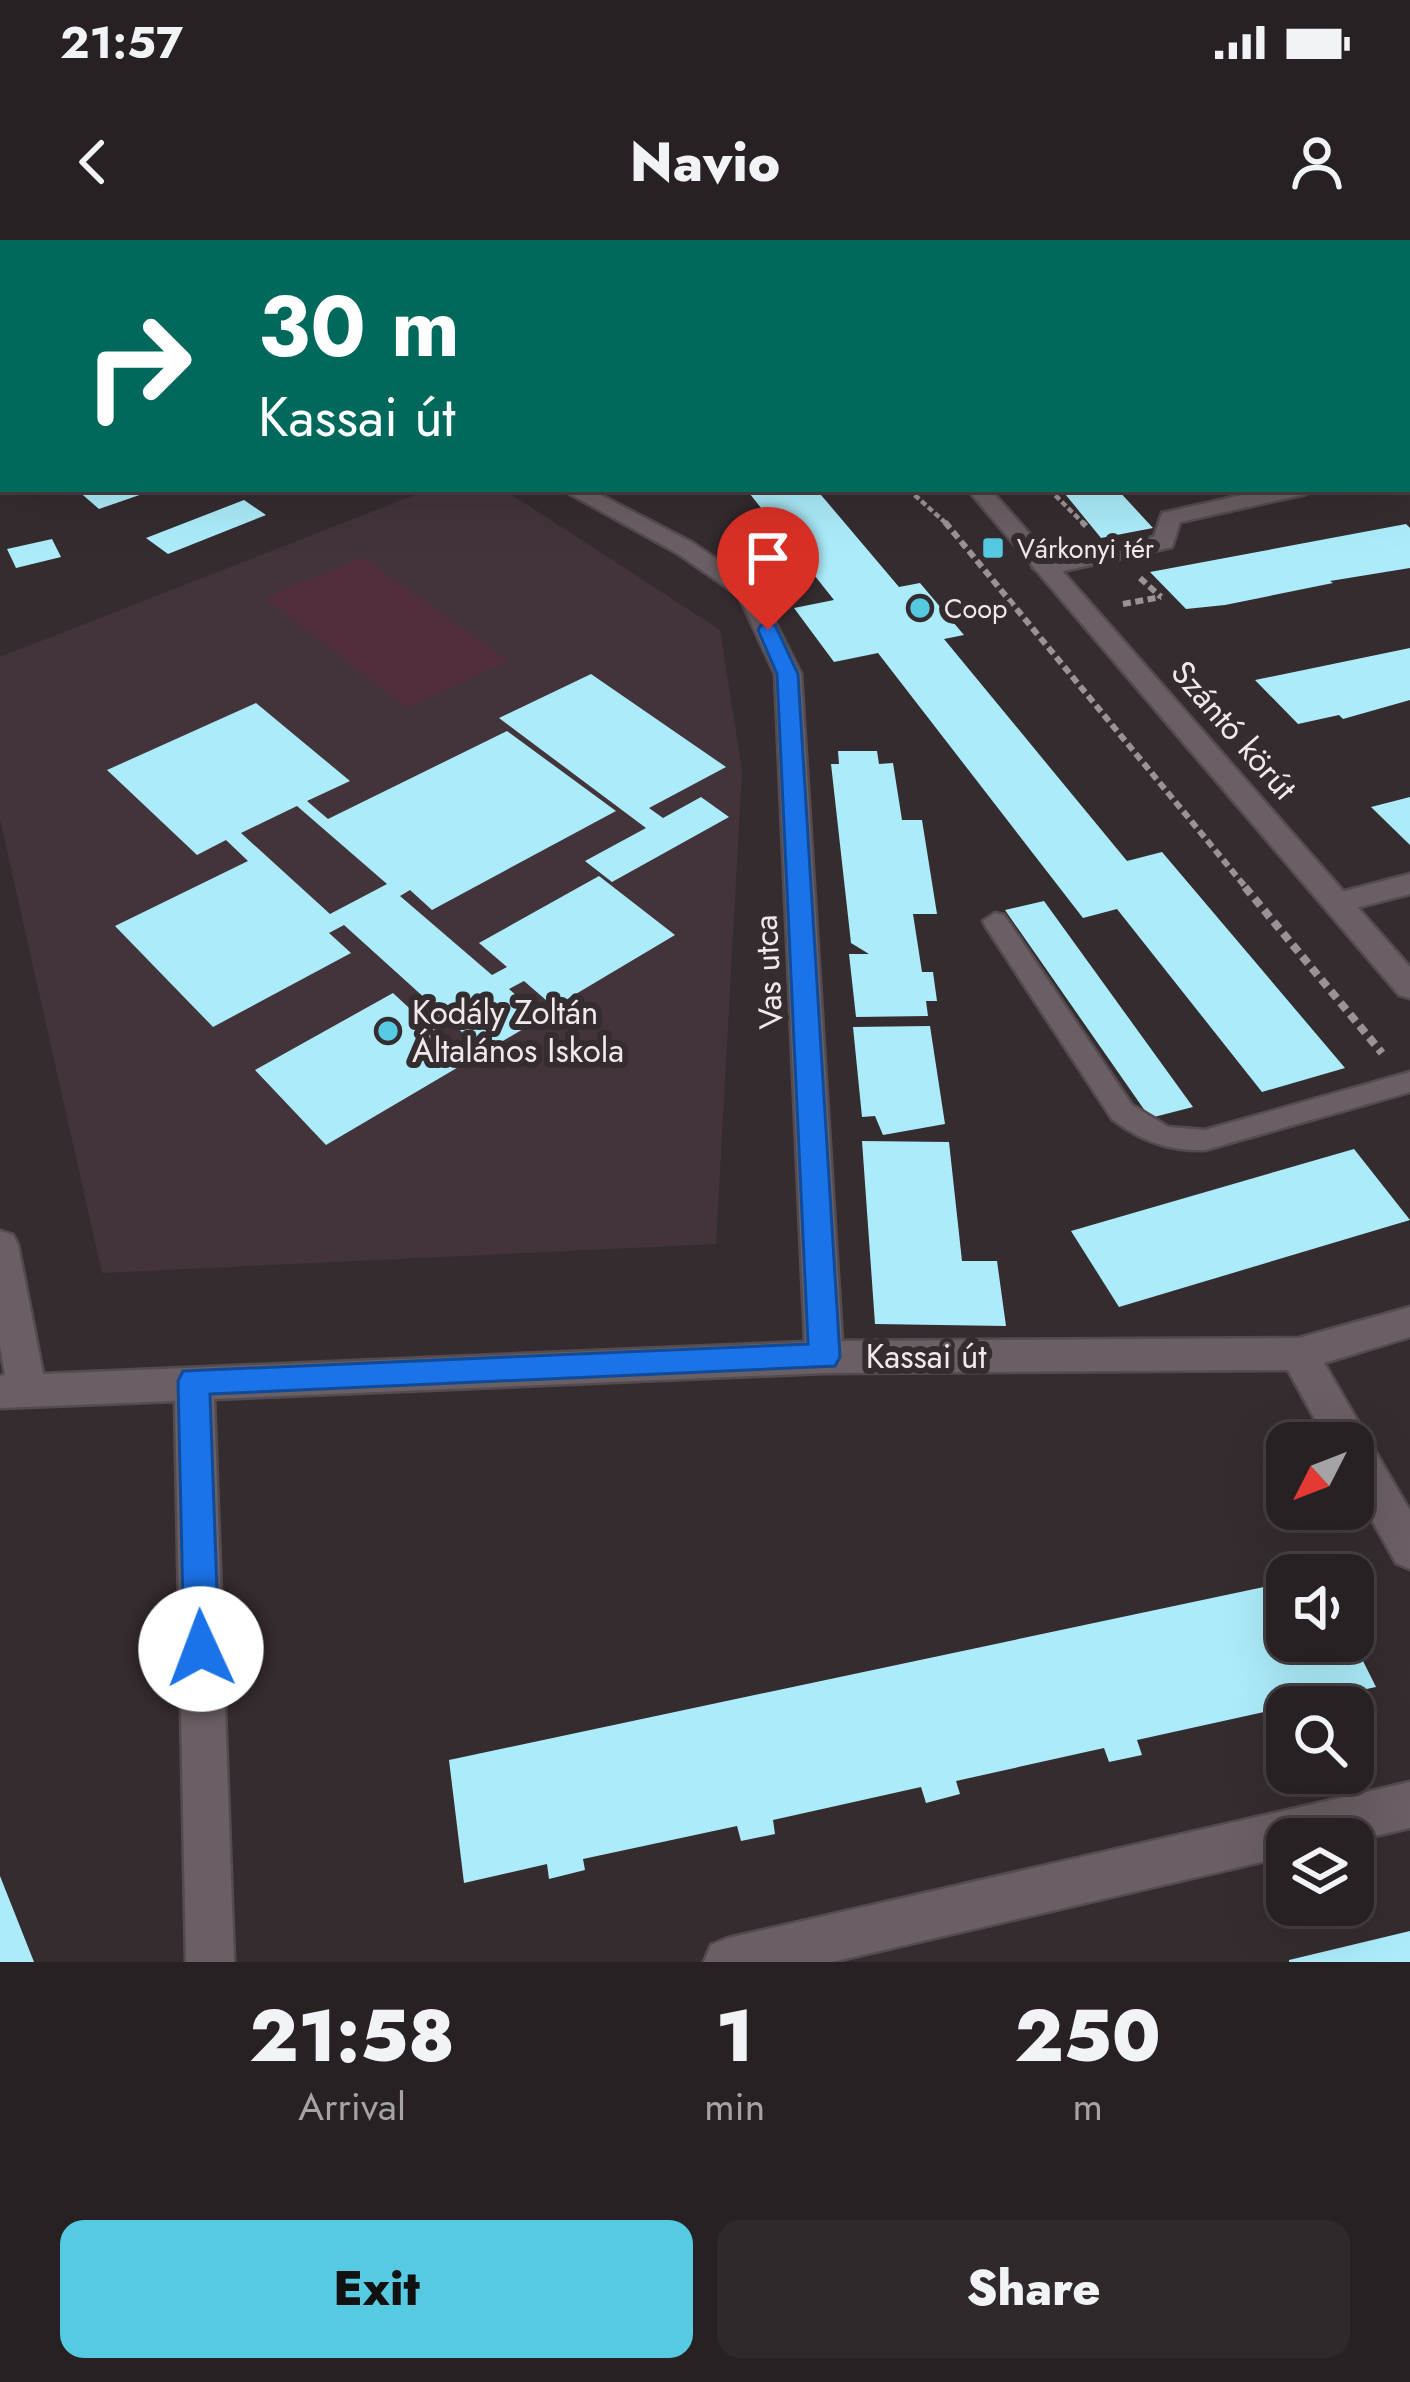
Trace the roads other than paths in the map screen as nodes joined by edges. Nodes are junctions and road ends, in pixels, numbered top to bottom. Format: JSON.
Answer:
{"nodes":[{"id":1,"x":578,"y":492,"type":"edge"},
{"id":2,"x":968,"y":492,"type":"edge"},
{"id":3,"x":980,"y":492,"type":"edge"},
{"id":4,"x":1285,"y":492,"type":"edge"},
{"id":5,"x":1003,"y":520,"type":"junction"},
{"id":6,"x":1045,"y":568,"type":"junction"},
{"id":7,"x":1410,"y":884,"type":"edge"},
{"id":8,"x":1336,"y":903,"type":"junction"},
{"id":9,"x":995,"y":921,"type":"dead end"},
{"id":10,"x":1410,"y":987,"type":"edge"},
{"id":11,"x":1408,"y":1082,"type":"edge"},
{"id":12,"x":0,"y":1245,"type":"edge"},
{"id":13,"x":1410,"y":1322,"type":"edge"},
{"id":14,"x":1299,"y":1354,"type":"junction"},
{"id":15,"x":824,"y":1357,"type":"junction"},
{"id":16,"x":194,"y":1381,"type":"junction"},
{"id":17,"x":13,"y":1390,"type":"edge"},
{"id":18,"x":1337,"y":1422,"type":"edge"},
{"id":19,"x":1374,"y":1487,"type":"edge"},
{"id":20,"x":1410,"y":1550,"type":"edge"},
{"id":21,"x":1410,"y":1805,"type":"edge"},
{"id":22,"x":210,"y":1962,"type":"edge"},
{"id":23,"x":728,"y":1962,"type":"edge"}],
"edges":[{"from":1,"to":15,"type":"street","name":"Vas utca"},
{"from":2,"to":5,"type":"street","name":"Szántó körút"},
{"from":3,"to":5,"type":"street","name":"Szántó körút"},
{"from":4,"to":6,"type":"street"},
{"from":5,"to":6,"type":"street","name":"Szántó körút"},
{"from":6,"to":8,"type":"street","name":"Szántó körút"},
{"from":7,"to":8,"type":"street"},
{"from":8,"to":10,"type":"street","name":"Szántó körút"},
{"from":9,"to":11,"type":"lane"},
{"from":12,"to":17,"type":"street"},
{"from":13,"to":14,"type":"street","name":"Kassai út"},
{"from":14,"to":15,"type":"street","name":"Kassai út"},
{"from":14,"to":18,"type":"street"},
{"from":15,"to":16,"type":"street","name":"Kassai út"},
{"from":16,"to":17,"type":"street","name":"Kassai út"},
{"from":16,"to":22,"type":"street"},
{"from":19,"to":20,"type":"street"},
{"from":21,"to":23,"type":"street"}]}
